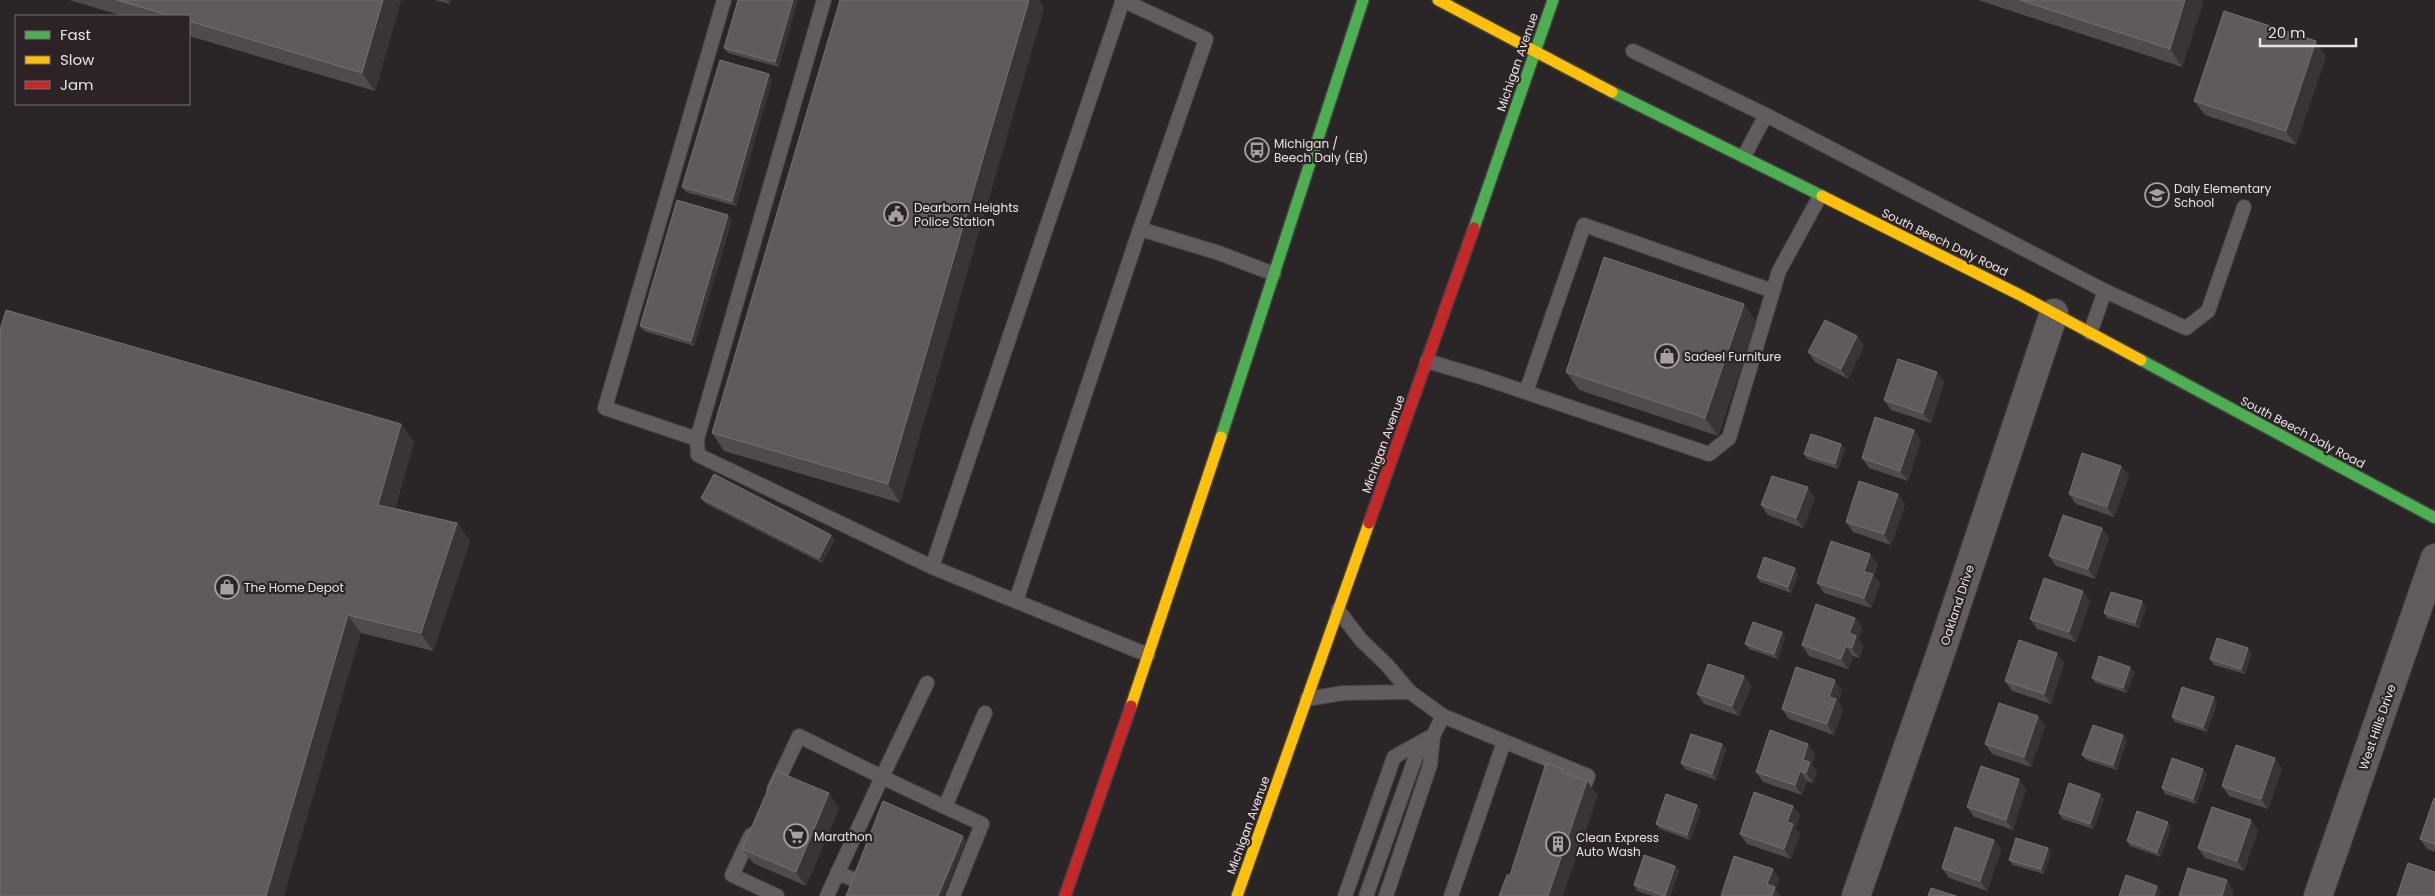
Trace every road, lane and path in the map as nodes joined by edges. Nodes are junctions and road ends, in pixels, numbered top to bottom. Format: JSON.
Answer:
{"nodes":[{"id":1,"x":724,"y":0,"type":"edge"},
{"id":2,"x":824,"y":0,"type":"edge"},
{"id":3,"x":1122,"y":0,"type":"edge"},
{"id":4,"x":1363,"y":0,"type":"edge"},
{"id":5,"x":1438,"y":0,"type":"edge"},
{"id":6,"x":1553,"y":0,"type":"edge"},
{"id":7,"x":1537,"y":51,"type":"junction"},
{"id":8,"x":1633,"y":51,"type":"dead end"},
{"id":9,"x":1766,"y":115,"type":"junction"},
{"id":10,"x":1744,"y":156,"type":"junction"},
{"id":11,"x":1820,"y":196,"type":"junction"},
{"id":12,"x":2244,"y":207,"type":"dead end"},
{"id":13,"x":1140,"y":229,"type":"junction"},
{"id":14,"x":1274,"y":274,"type":"junction"},
{"id":15,"x":1773,"y":291,"type":"junction"},
{"id":16,"x":2105,"y":291,"type":"junction"},
{"id":17,"x":2054,"y":313,"type":"junction"},
{"id":18,"x":2090,"y":333,"type":"junction"},
{"id":19,"x":1427,"y":362,"type":"junction"},
{"id":20,"x":1526,"y":392,"type":"junction"},
{"id":21,"x":697,"y":439,"type":"junction"},
{"id":22,"x":2435,"y":518,"type":"edge"},
{"id":23,"x":2435,"y":558,"type":"edge"},
{"id":24,"x":932,"y":567,"type":"junction"},
{"id":25,"x":1016,"y":601,"type":"junction"},
{"id":26,"x":1338,"y":610,"type":"junction"},
{"id":27,"x":1148,"y":655,"type":"junction"},
{"id":28,"x":926,"y":683,"type":"dead end"},
{"id":29,"x":1410,"y":692,"type":"junction"},
{"id":30,"x":1307,"y":699,"type":"junction"},
{"id":31,"x":985,"y":713,"type":"dead end"},
{"id":32,"x":1443,"y":716,"type":"junction"},
{"id":33,"x":1433,"y":736,"type":"junction"},
{"id":34,"x":1504,"y":742,"type":"junction"},
{"id":35,"x":882,"y":777,"type":"junction"},
{"id":36,"x":1583,"y":790,"type":"edge"},
{"id":37,"x":765,"y":805,"type":"edge"},
{"id":38,"x":945,"y":807,"type":"junction"},
{"id":39,"x":757,"y":823,"type":"edge"},
{"id":40,"x":837,"y":874,"type":"junction"},
{"id":41,"x":858,"y":881,"type":"edge"},
{"id":42,"x":1068,"y":893,"type":"edge"},
{"id":43,"x":777,"y":896,"type":"edge"},
{"id":44,"x":828,"y":896,"type":"edge"},
{"id":45,"x":953,"y":896,"type":"edge"},
{"id":46,"x":1237,"y":896,"type":"edge"},
{"id":47,"x":1344,"y":896,"type":"edge"},
{"id":48,"x":1366,"y":896,"type":"edge"},
{"id":49,"x":1386,"y":896,"type":"edge"},
{"id":50,"x":1452,"y":896,"type":"edge"},
{"id":51,"x":1856,"y":896,"type":"edge"},
{"id":52,"x":2318,"y":896,"type":"edge"}],
"edges":[{"from":1,"to":21,"type":"lane"},
{"from":2,"to":21,"type":"lane"},
{"from":3,"to":13,"type":"lane"},
{"from":3,"to":24,"type":"lane"},
{"from":4,"to":14,"type":"main road"},
{"from":5,"to":7,"type":"main road","name":"South Beech Daly Road"},
{"from":6,"to":7,"type":"main road","name":"Michigan Avenue"},
{"from":7,"to":10,"type":"main road","name":"South Beech Daly Road"},
{"from":7,"to":19,"type":"main road","name":"Michigan Avenue"},
{"from":8,"to":9,"type":"lane"},
{"from":9,"to":10,"type":"lane"},
{"from":9,"to":16,"type":"lane"},
{"from":10,"to":11,"type":"main road","name":"South Beech Daly Road"},
{"from":11,"to":15,"type":"lane"},
{"from":11,"to":17,"type":"main road","name":"South Beech Daly Road"},
{"from":12,"to":16,"type":"lane"},
{"from":13,"to":14,"type":"lane"},
{"from":13,"to":25,"type":"lane"},
{"from":14,"to":27,"type":"main road"},
{"from":15,"to":20,"type":"lane"},
{"from":15,"to":20,"type":"lane"},
{"from":16,"to":18,"type":"lane"},
{"from":17,"to":18,"type":"main road","name":"South Beech Daly Road"},
{"from":17,"to":51,"type":"street","name":"Oakland Drive"},
{"from":18,"to":22,"type":"main road","name":"South Beech Daly Road"},
{"from":19,"to":20,"type":"lane"},
{"from":19,"to":26,"type":"main road","name":"Michigan Avenue"},
{"from":21,"to":24,"type":"lane"},
{"from":23,"to":52,"type":"street","name":"West Hills Drive"},
{"from":24,"to":25,"type":"lane"},
{"from":25,"to":27,"type":"lane"},
{"from":26,"to":29,"type":"lane"},
{"from":26,"to":30,"type":"main road","name":"Michigan Avenue"},
{"from":27,"to":42,"type":"main road"},
{"from":28,"to":35,"type":"lane"},
{"from":29,"to":30,"type":"lane"},
{"from":29,"to":32,"type":"lane"},
{"from":30,"to":46,"type":"main road","name":"Michigan Avenue"},
{"from":31,"to":38,"type":"lane"},
{"from":32,"to":33,"type":"lane"},
{"from":32,"to":34,"type":"lane"},
{"from":33,"to":47,"type":"lane"},
{"from":33,"to":48,"type":"lane"},
{"from":33,"to":49,"type":"lane"},
{"from":34,"to":36,"type":"lane"},
{"from":34,"to":50,"type":"lane"},
{"from":35,"to":37,"type":"lane"},
{"from":35,"to":38,"type":"lane"},
{"from":35,"to":40,"type":"lane"},
{"from":38,"to":45,"type":"lane"},
{"from":39,"to":43,"type":"lane"},
{"from":40,"to":41,"type":"lane"},
{"from":40,"to":44,"type":"lane"}]}
